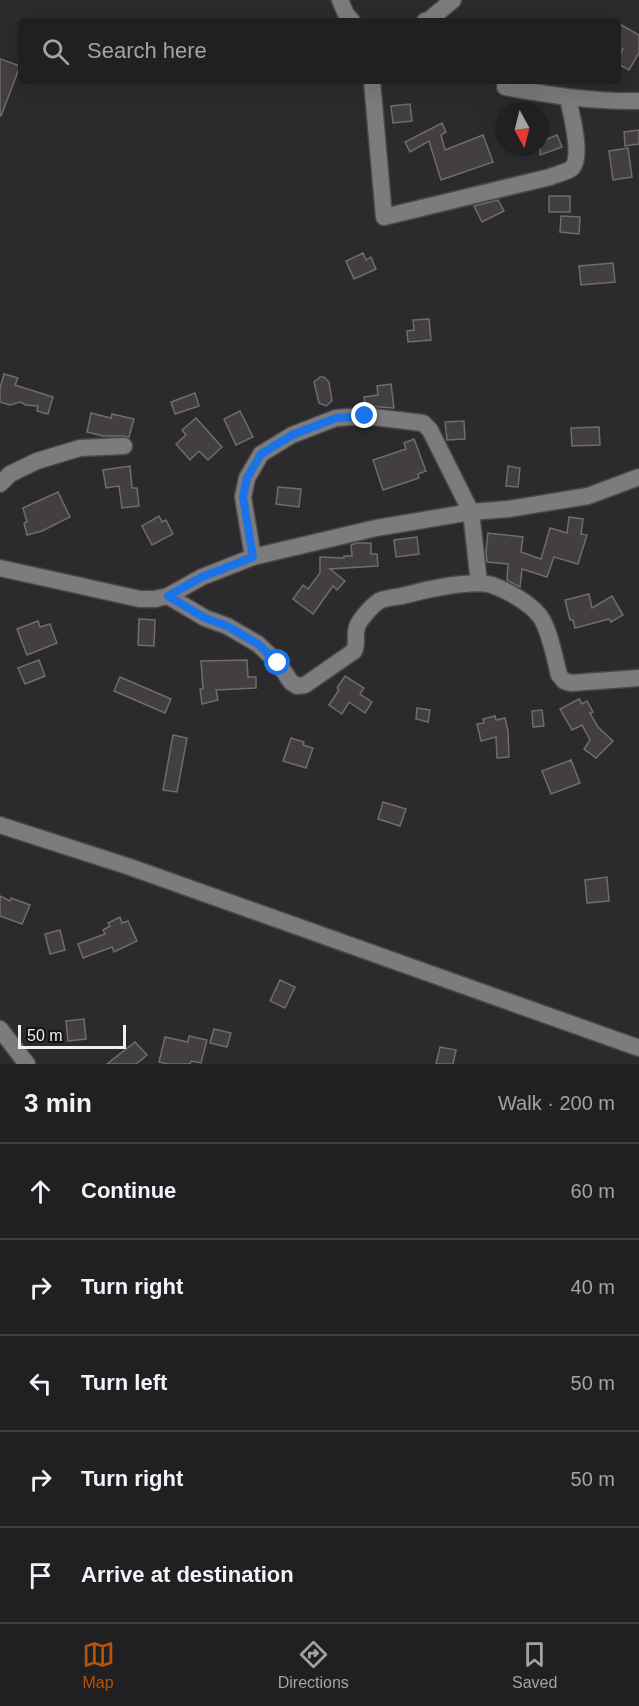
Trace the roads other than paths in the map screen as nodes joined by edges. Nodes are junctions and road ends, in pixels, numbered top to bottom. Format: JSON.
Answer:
{"nodes":[{"id":1,"x":340,"y":0,"type":"edge"},
{"id":2,"x":453,"y":0,"type":"edge"},
{"id":3,"x":349,"y":18,"type":"edge"},
{"id":4,"x":431,"y":18,"type":"edge"},
{"id":5,"x":372,"y":84,"type":"edge"},
{"id":6,"x":505,"y":87,"type":"dead end"},
{"id":7,"x":568,"y":98,"type":"junction"},
{"id":8,"x":639,"y":101,"type":"edge"},
{"id":9,"x":124,"y":446,"type":"dead end"},
{"id":10,"x":638,"y":479,"type":"edge"},
{"id":11,"x":0,"y":484,"type":"edge"},
{"id":12,"x":471,"y":512,"type":"junction"},
{"id":13,"x":253,"y":557,"type":"junction"},
{"id":14,"x":0,"y":568,"type":"edge"},
{"id":15,"x":479,"y":583,"type":"junction"},
{"id":16,"x":168,"y":596,"type":"junction"},
{"id":17,"x":639,"y":678,"type":"edge"},
{"id":18,"x":0,"y":825,"type":"edge"},
{"id":19,"x":0,"y":1029,"type":"edge"},
{"id":20,"x":639,"y":1047,"type":"edge"},
{"id":21,"x":27,"y":1064,"type":"edge"}],
"edges":[{"from":1,"to":3,"type":"street"},
{"from":2,"to":4,"type":"street"},
{"from":5,"to":7,"type":"street"},
{"from":6,"to":7,"type":"street"},
{"from":7,"to":8,"type":"street"},
{"from":9,"to":11,"type":"street"},
{"from":10,"to":12,"type":"street"},
{"from":12,"to":13,"type":"street"},
{"from":12,"to":13,"type":"street"},
{"from":12,"to":15,"type":"street"},
{"from":13,"to":16,"type":"street"},
{"from":14,"to":16,"type":"street"},
{"from":15,"to":16,"type":"street"},
{"from":15,"to":17,"type":"street"},
{"from":18,"to":20,"type":"street"},
{"from":19,"to":21,"type":"street"}]}
